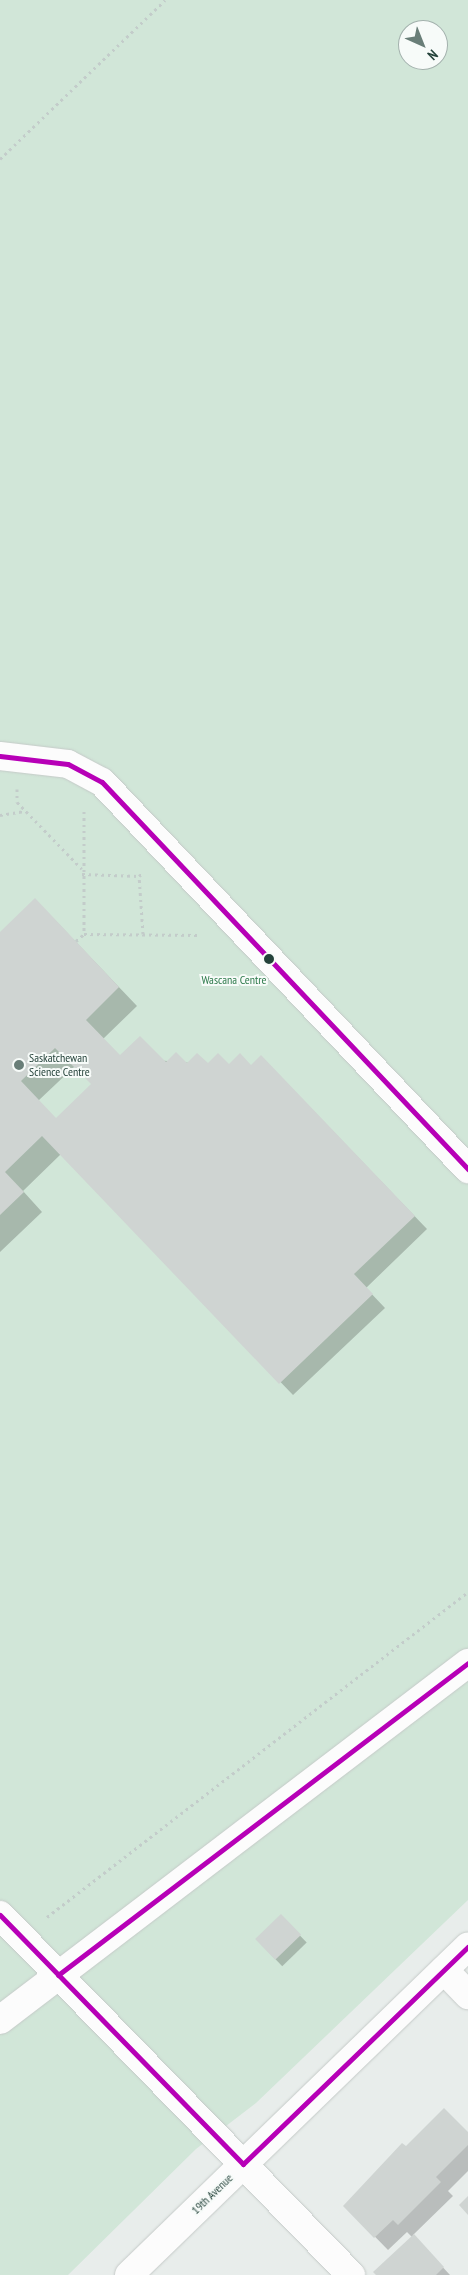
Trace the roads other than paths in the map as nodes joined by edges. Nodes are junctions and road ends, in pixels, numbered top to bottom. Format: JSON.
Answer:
{"nodes":[{"id":1,"x":9,"y":756,"type":"edge"},
{"id":2,"x":468,"y":1169,"type":"edge"},
{"id":3,"x":468,"y":1663,"type":"edge"},
{"id":4,"x":0,"y":1915,"type":"edge"},
{"id":5,"x":468,"y":1947,"type":"edge"},
{"id":6,"x":444,"y":1970,"type":"junction"},
{"id":7,"x":58,"y":1975,"type":"junction"},
{"id":8,"x":468,"y":1995,"type":"edge"},
{"id":9,"x":0,"y":2020,"type":"edge"},
{"id":10,"x":243,"y":2164,"type":"junction"},
{"id":11,"x":129,"y":2275,"type":"edge"},
{"id":12,"x":351,"y":2275,"type":"edge"}],
"edges":[{"from":1,"to":2,"type":"street"},
{"from":3,"to":7,"type":"street"},
{"from":4,"to":7,"type":"street"},
{"from":5,"to":6,"type":"street","name":"19th Avenue"},
{"from":6,"to":8,"type":"street"},
{"from":6,"to":10,"type":"street","name":"19th Avenue"},
{"from":7,"to":9,"type":"street"},
{"from":7,"to":10,"type":"street"},
{"from":10,"to":11,"type":"street","name":"19th Avenue"},
{"from":10,"to":12,"type":"street"}]}
